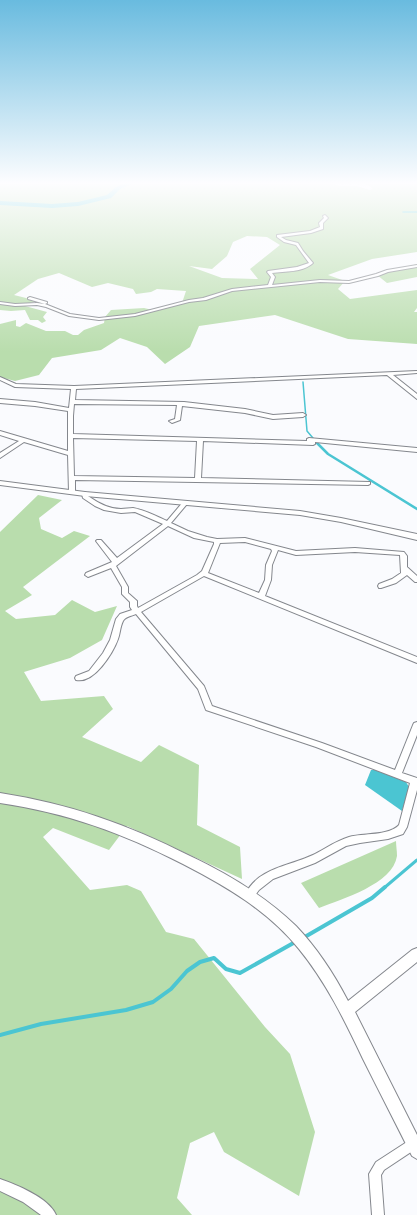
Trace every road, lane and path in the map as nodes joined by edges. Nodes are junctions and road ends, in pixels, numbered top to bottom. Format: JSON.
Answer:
{"nodes":[{"id":1,"x":282,"y":239,"type":"edge"},
{"id":2,"x":417,"y":266,"type":"edge"},
{"id":3,"x":270,"y":286,"type":"junction"},
{"id":4,"x":30,"y":298,"type":"dead end"},
{"id":5,"x":0,"y":303,"type":"edge"},
{"id":6,"x":46,"y":306,"type":"junction"},
{"id":7,"x":417,"y":372,"type":"edge"},
{"id":8,"x":388,"y":373,"type":"junction"},
{"id":9,"x":0,"y":378,"type":"edge"},
{"id":10,"x":74,"y":388,"type":"junction"},
{"id":11,"x":417,"y":397,"type":"edge"},
{"id":12,"x":0,"y":402,"type":"edge"},
{"id":13,"x":73,"y":402,"type":"junction"},
{"id":14,"x":180,"y":404,"type":"junction"},
{"id":15,"x":71,"y":410,"type":"junction"},
{"id":16,"x":303,"y":415,"type":"dead end"},
{"id":17,"x":172,"y":422,"type":"dead end"},
{"id":18,"x":0,"y":433,"type":"edge"},
{"id":19,"x":70,"y":436,"type":"junction"},
{"id":20,"x":24,"y":440,"type":"junction"},
{"id":21,"x":200,"y":440,"type":"junction"},
{"id":22,"x":417,"y":450,"type":"edge"},
{"id":23,"x":71,"y":453,"type":"junction"},
{"id":24,"x":0,"y":456,"type":"edge"},
{"id":25,"x":72,"y":478,"type":"junction"},
{"id":26,"x":198,"y":480,"type":"junction"},
{"id":27,"x":0,"y":483,"type":"edge"},
{"id":28,"x":368,"y":483,"type":"dead end"},
{"id":29,"x":72,"y":492,"type":"junction"},
{"id":30,"x":85,"y":494,"type":"junction"},
{"id":31,"x":185,"y":503,"type":"junction"},
{"id":32,"x":168,"y":523,"type":"junction"},
{"id":33,"x":417,"y":537,"type":"edge"},
{"id":34,"x":217,"y":540,"type":"junction"},
{"id":35,"x":99,"y":541,"type":"dead end"},
{"id":36,"x":274,"y":547,"type":"junction"},
{"id":37,"x":114,"y":563,"type":"junction"},
{"id":38,"x":404,"y":568,"type":"junction"},
{"id":39,"x":203,"y":574,"type":"junction"},
{"id":40,"x":88,"y":575,"type":"dead end"},
{"id":41,"x":417,"y":580,"type":"edge"},
{"id":42,"x":381,"y":586,"type":"dead end"},
{"id":43,"x":261,"y":597,"type":"junction"},
{"id":44,"x":137,"y":610,"type":"junction"},
{"id":45,"x":417,"y":660,"type":"edge"},
{"id":46,"x":79,"y":678,"type":"dead end"},
{"id":47,"x":417,"y":725,"type":"edge"},
{"id":48,"x":397,"y":775,"type":"junction"},
{"id":49,"x":416,"y":782,"type":"edge"},
{"id":50,"x":0,"y":798,"type":"edge"},
{"id":51,"x":250,"y":895,"type":"junction"},
{"id":52,"x":417,"y":954,"type":"edge"},
{"id":53,"x":346,"y":1010,"type":"junction"},
{"id":54,"x":415,"y":1147,"type":"edge"},
{"id":55,"x":0,"y":1185,"type":"edge"},
{"id":56,"x":50,"y":1215,"type":"edge"},
{"id":57,"x":378,"y":1215,"type":"edge"}],
"edges":[{"from":1,"to":3,"type":"street"},
{"from":2,"to":3,"type":"street"},
{"from":3,"to":6,"type":"street"},
{"from":4,"to":6,"type":"street"},
{"from":5,"to":6,"type":"street"},
{"from":7,"to":8,"type":"street"},
{"from":8,"to":10,"type":"street"},
{"from":8,"to":11,"type":"street"},
{"from":9,"to":10,"type":"street"},
{"from":10,"to":13,"type":"street"},
{"from":12,"to":15,"type":"street"},
{"from":13,"to":14,"type":"street"},
{"from":13,"to":15,"type":"street"},
{"from":14,"to":16,"type":"street"},
{"from":14,"to":17,"type":"street"},
{"from":15,"to":19,"type":"street"},
{"from":18,"to":20,"type":"street"},
{"from":19,"to":21,"type":"street"},
{"from":19,"to":23,"type":"street"},
{"from":20,"to":23,"type":"street"},
{"from":20,"to":24,"type":"street"},
{"from":21,"to":22,"type":"street"},
{"from":21,"to":26,"type":"street"},
{"from":23,"to":25,"type":"street"},
{"from":25,"to":26,"type":"street"},
{"from":25,"to":29,"type":"street"},
{"from":26,"to":28,"type":"street"},
{"from":27,"to":29,"type":"street"},
{"from":29,"to":30,"type":"street"},
{"from":30,"to":31,"type":"street"},
{"from":30,"to":32,"type":"street"},
{"from":31,"to":32,"type":"street"},
{"from":31,"to":33,"type":"street"},
{"from":32,"to":34,"type":"street"},
{"from":32,"to":37,"type":"street"},
{"from":34,"to":36,"type":"street"},
{"from":34,"to":39,"type":"street"},
{"from":35,"to":37,"type":"street"},
{"from":36,"to":38,"type":"street"},
{"from":36,"to":43,"type":"street"},
{"from":37,"to":40,"type":"street"},
{"from":37,"to":44,"type":"street"},
{"from":38,"to":41,"type":"street"},
{"from":38,"to":42,"type":"street"},
{"from":39,"to":43,"type":"street"},
{"from":39,"to":44,"type":"street"},
{"from":43,"to":45,"type":"street"},
{"from":44,"to":46,"type":"street"},
{"from":44,"to":48,"type":"street"},
{"from":47,"to":48,"type":"street"},
{"from":48,"to":49,"type":"street"},
{"from":49,"to":51,"type":"street"},
{"from":50,"to":51,"type":"street"},
{"from":51,"to":53,"type":"street"},
{"from":52,"to":53,"type":"street"},
{"from":53,"to":54,"type":"street"},
{"from":54,"to":57,"type":"street"},
{"from":55,"to":56,"type":"street"}]}
